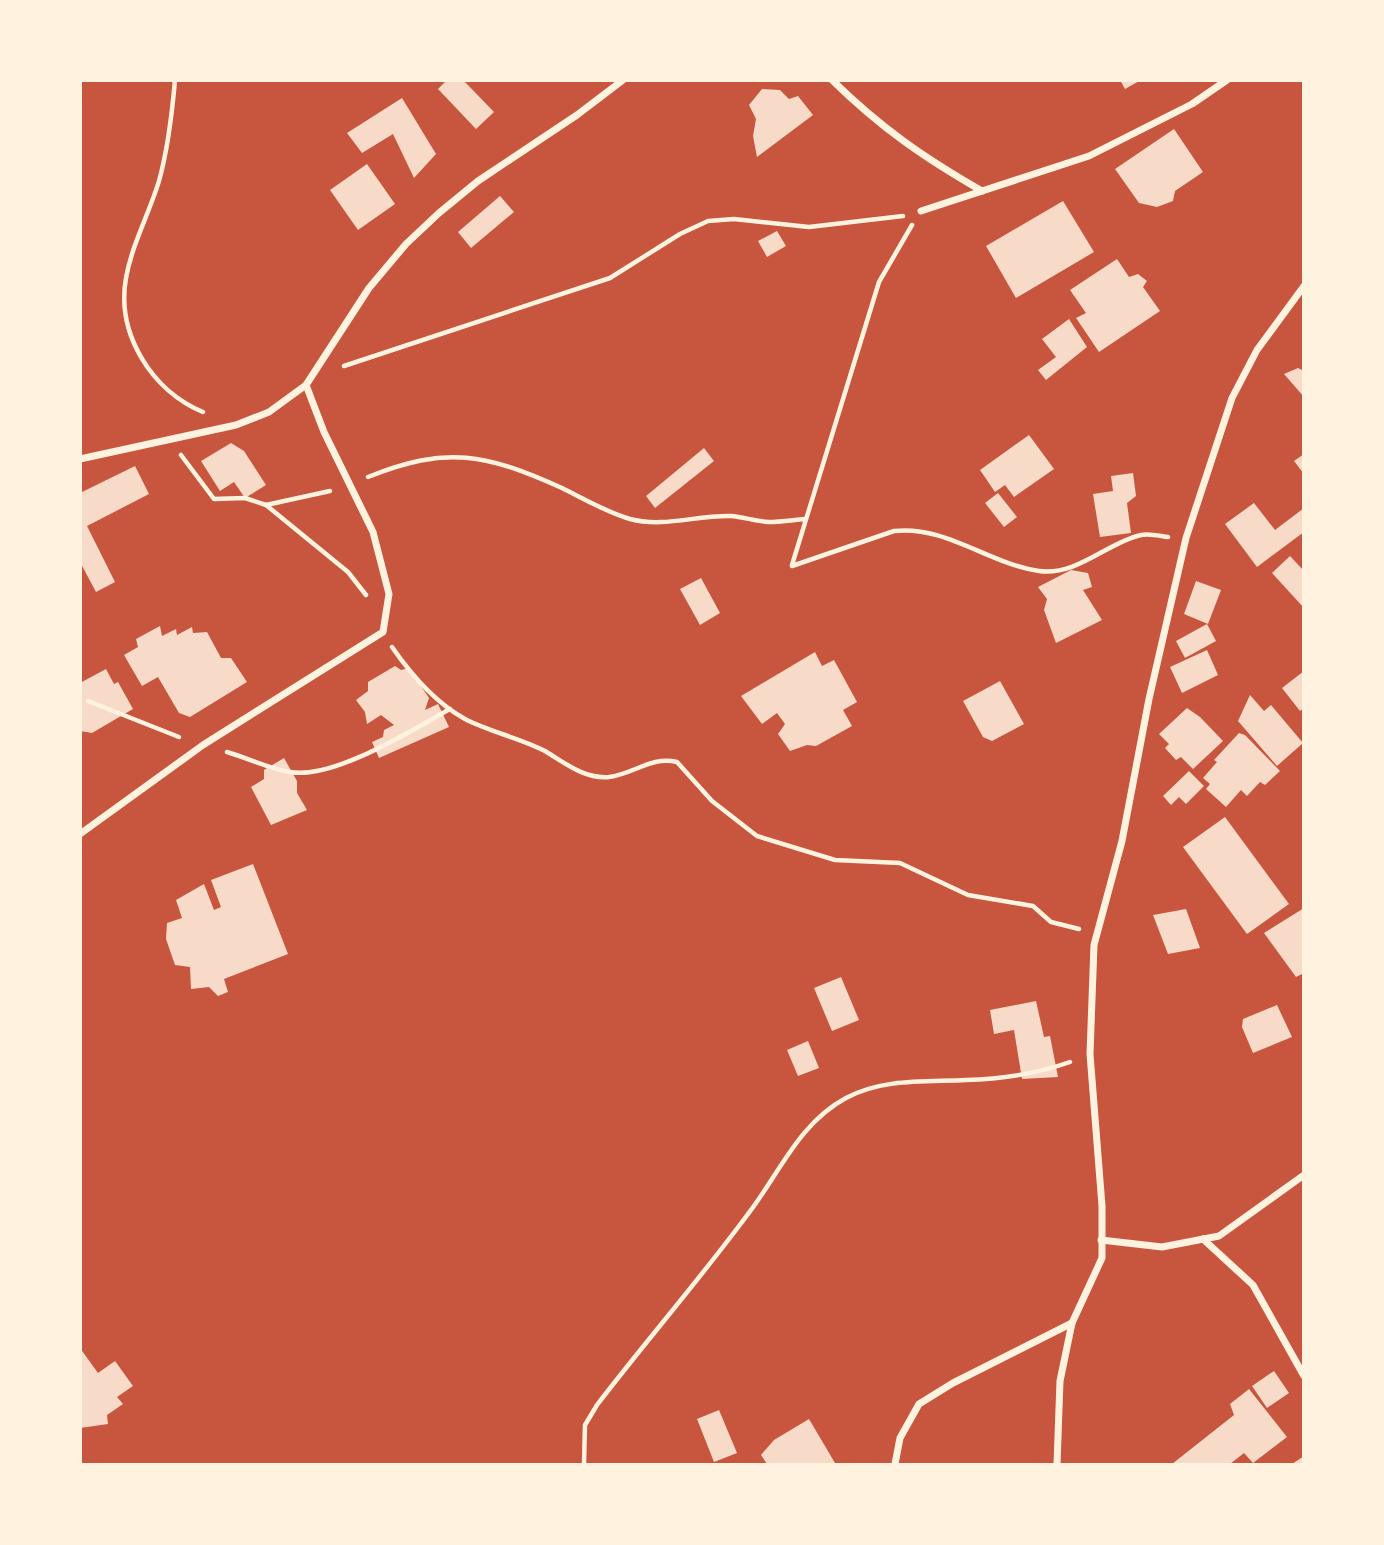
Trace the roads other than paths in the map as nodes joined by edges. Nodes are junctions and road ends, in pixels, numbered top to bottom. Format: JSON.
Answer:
{"nodes":[{"id":1,"x":623,"y":80,"type":"edge"},
{"id":2,"x":832,"y":80,"type":"edge"},
{"id":3,"x":1227,"y":80,"type":"edge"},
{"id":4,"x":982,"y":191,"type":"junction"},
{"id":5,"x":921,"y":211,"type":"road end"},
{"id":6,"x":1304,"y":286,"type":"edge"},
{"id":7,"x":306,"y":385,"type":"junction"},
{"id":8,"x":80,"y":459,"type":"edge"},
{"id":9,"x":80,"y":834,"type":"edge"},
{"id":10,"x":1304,"y":1175,"type":"edge"},
{"id":11,"x":1101,"y":1240,"type":"junction"},
{"id":12,"x":1203,"y":1240,"type":"junction"},
{"id":13,"x":1072,"y":1323,"type":"junction"},
{"id":14,"x":1304,"y":1376,"type":"edge"},
{"id":15,"x":895,"y":1465,"type":"edge"},
{"id":16,"x":1056,"y":1465,"type":"edge"}],
"edges":[{"from":1,"to":7,"type":"street"},
{"from":2,"to":4,"type":"street"},
{"from":3,"to":4,"type":"street"},
{"from":4,"to":5,"type":"street"},
{"from":6,"to":11,"type":"street"},
{"from":7,"to":8,"type":"street"},
{"from":7,"to":9,"type":"street"},
{"from":10,"to":12,"type":"street"},
{"from":11,"to":12,"type":"street"},
{"from":11,"to":13,"type":"street"},
{"from":12,"to":14,"type":"street"},
{"from":13,"to":15,"type":"street"},
{"from":13,"to":16,"type":"street"}]}
